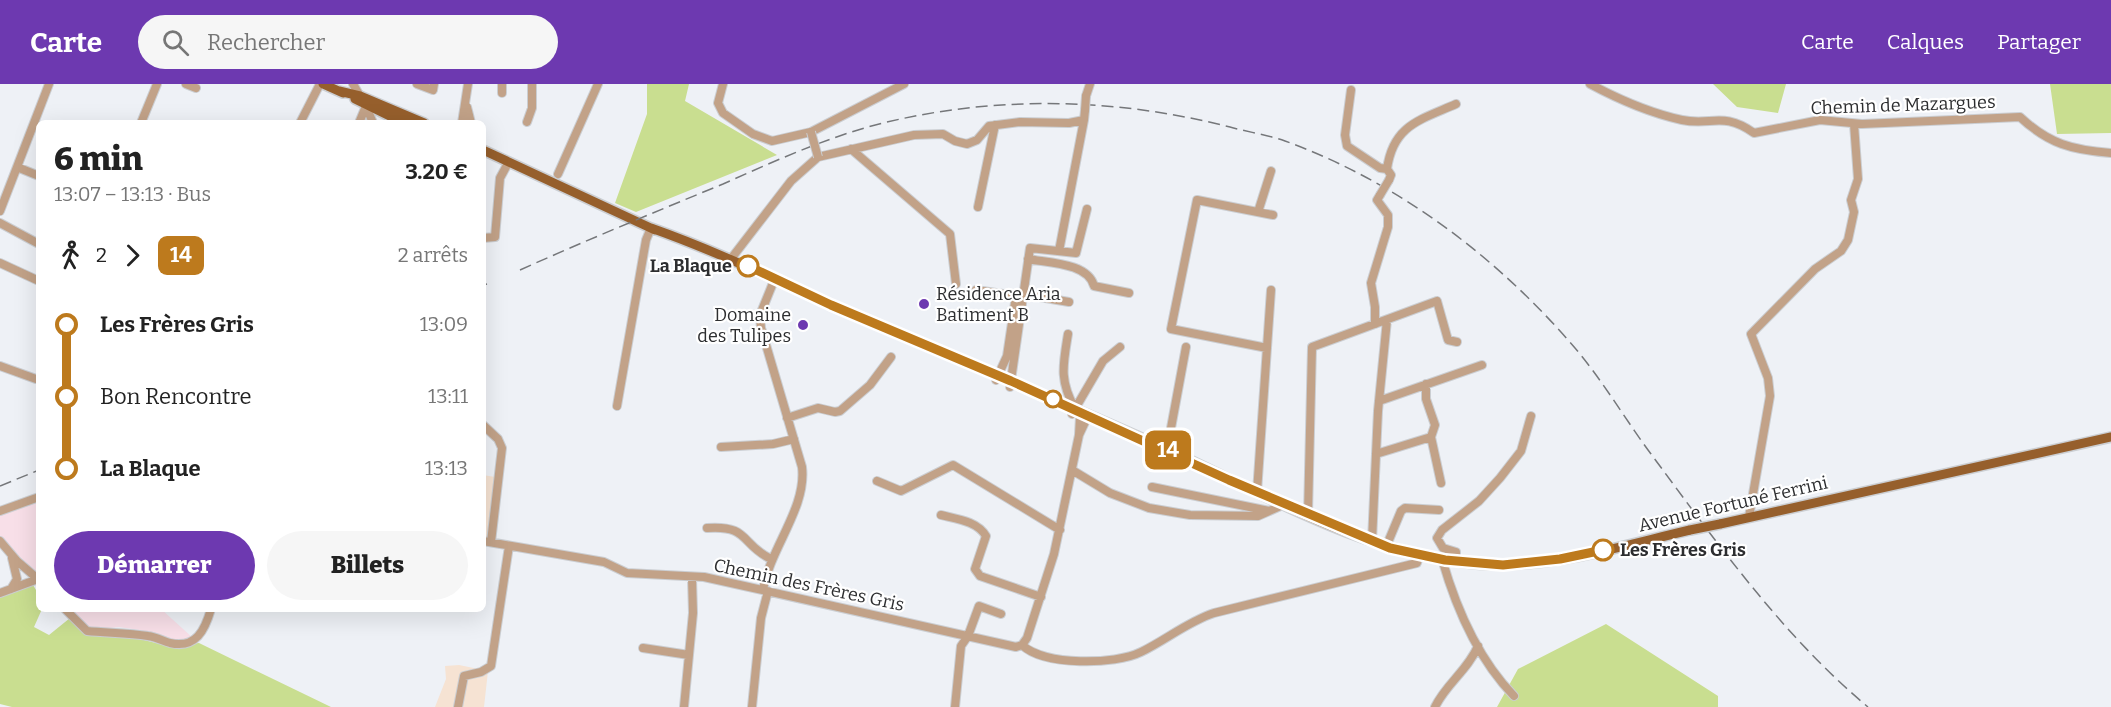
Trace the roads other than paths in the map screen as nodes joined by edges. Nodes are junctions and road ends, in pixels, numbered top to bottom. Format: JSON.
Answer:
{"nodes":[{"id":1,"x":49,"y":84,"type":"edge"},
{"id":2,"x":157,"y":84,"type":"edge"},
{"id":3,"x":186,"y":84,"type":"edge"},
{"id":4,"x":322,"y":84,"type":"edge"},
{"id":5,"x":353,"y":84,"type":"edge"},
{"id":6,"x":417,"y":84,"type":"edge"},
{"id":7,"x":434,"y":84,"type":"edge"},
{"id":8,"x":468,"y":84,"type":"edge"},
{"id":9,"x":502,"y":84,"type":"edge"},
{"id":10,"x":532,"y":84,"type":"edge"},
{"id":11,"x":598,"y":84,"type":"edge"},
{"id":12,"x":723,"y":84,"type":"edge"},
{"id":13,"x":904,"y":84,"type":"edge"},
{"id":14,"x":1090,"y":84,"type":"edge"},
{"id":15,"x":1590,"y":84,"type":"edge"},
{"id":16,"x":341,"y":87,"type":"edge"},
{"id":17,"x":196,"y":88,"type":"dead end"},
{"id":18,"x":1352,"y":90,"type":"dead end"},
{"id":19,"x":502,"y":93,"type":"dead end"},
{"id":20,"x":360,"y":96,"type":"junction"},
{"id":21,"x":466,"y":101,"type":"junction"},
{"id":22,"x":1456,"y":104,"type":"dead end"},
{"id":23,"x":366,"y":106,"type":"junction"},
{"id":24,"x":38,"y":120,"type":"edge"},
{"id":25,"x":142,"y":120,"type":"edge"},
{"id":26,"x":302,"y":120,"type":"edge"},
{"id":27,"x":360,"y":120,"type":"edge"},
{"id":28,"x":372,"y":120,"type":"edge"},
{"id":29,"x":397,"y":120,"type":"edge"},
{"id":30,"x":417,"y":120,"type":"edge"},
{"id":31,"x":463,"y":120,"type":"edge"},
{"id":32,"x":470,"y":120,"type":"edge"},
{"id":33,"x":1084,"y":120,"type":"junction"},
{"id":34,"x":527,"y":122,"type":"dead end"},
{"id":35,"x":1854,"y":124,"type":"junction"},
{"id":36,"x":36,"y":125,"type":"edge"},
{"id":37,"x":995,"y":125,"type":"junction"},
{"id":38,"x":811,"y":132,"type":"junction"},
{"id":39,"x":851,"y":149,"type":"junction"},
{"id":40,"x":486,"y":151,"type":"edge"},
{"id":41,"x":2111,"y":153,"type":"edge"},
{"id":42,"x":818,"y":157,"type":"junction"},
{"id":43,"x":486,"y":159,"type":"edge"},
{"id":44,"x":17,"y":167,"type":"junction"},
{"id":45,"x":506,"y":167,"type":"junction"},
{"id":46,"x":1387,"y":169,"type":"junction"},
{"id":47,"x":1271,"y":171,"type":"dead end"},
{"id":48,"x":558,"y":174,"type":"dead end"},
{"id":49,"x":36,"y":175,"type":"edge"},
{"id":50,"x":978,"y":207,"type":"dead end"},
{"id":51,"x":607,"y":208,"type":"junction"},
{"id":52,"x":1087,"y":209,"type":"dead end"},
{"id":53,"x":0,"y":211,"type":"edge"},
{"id":54,"x":1258,"y":212,"type":"junction"},
{"id":55,"x":1273,"y":215,"type":"dead end"},
{"id":56,"x":0,"y":223,"type":"edge"},
{"id":57,"x":651,"y":228,"type":"junction"},
{"id":58,"x":486,"y":238,"type":"edge"},
{"id":59,"x":36,"y":242,"type":"edge"},
{"id":60,"x":1059,"y":251,"type":"junction"},
{"id":61,"x":1029,"y":259,"type":"junction"},
{"id":62,"x":729,"y":261,"type":"junction"},
{"id":63,"x":0,"y":263,"type":"edge"},
{"id":64,"x":36,"y":279,"type":"edge"},
{"id":65,"x":774,"y":280,"type":"junction"},
{"id":66,"x":956,"y":284,"type":"dead end"},
{"id":67,"x":976,"y":290,"type":"dead end"},
{"id":68,"x":1271,"y":290,"type":"dead end"},
{"id":69,"x":1129,"y":293,"type":"dead end"},
{"id":70,"x":1022,"y":294,"type":"junction"},
{"id":71,"x":1069,"y":302,"type":"dead end"},
{"id":72,"x":1387,"y":320,"type":"junction"},
{"id":73,"x":1375,"y":324,"type":"junction"},
{"id":74,"x":1068,"y":334,"type":"dead end"},
{"id":75,"x":1457,"y":342,"type":"dead end"},
{"id":76,"x":1120,"y":347,"type":"dead end"},
{"id":77,"x":1186,"y":347,"type":"dead end"},
{"id":78,"x":1267,"y":348,"type":"junction"},
{"id":79,"x":891,"y":357,"type":"dead end"},
{"id":80,"x":1482,"y":365,"type":"dead end"},
{"id":81,"x":0,"y":366,"type":"edge"},
{"id":82,"x":36,"y":375,"type":"edge"},
{"id":83,"x":997,"y":378,"type":"junction"},
{"id":84,"x":1011,"y":384,"type":"junction"},
{"id":85,"x":1426,"y":384,"type":"junction"},
{"id":86,"x":1379,"y":401,"type":"junction"},
{"id":87,"x":617,"y":406,"type":"dead end"},
{"id":88,"x":1080,"y":415,"type":"junction"},
{"id":89,"x":1531,"y":416,"type":"dead end"},
{"id":90,"x":787,"y":418,"type":"junction"},
{"id":91,"x":486,"y":428,"type":"edge"},
{"id":92,"x":1431,"y":437,"type":"junction"},
{"id":93,"x":2111,"y":437,"type":"edge"},
{"id":94,"x":795,"y":439,"type":"junction"},
{"id":95,"x":721,"y":447,"type":"dead end"},
{"id":96,"x":1167,"y":452,"type":"junction"},
{"id":97,"x":1376,"y":454,"type":"junction"},
{"id":98,"x":1072,"y":470,"type":"junction"},
{"id":99,"x":877,"y":481,"type":"dead end"},
{"id":100,"x":1441,"y":483,"type":"dead end"},
{"id":101,"x":1152,"y":487,"type":"dead end"},
{"id":102,"x":1257,"y":492,"type":"junction"},
{"id":103,"x":36,"y":498,"type":"edge"},
{"id":104,"x":1285,"y":504,"type":"junction"},
{"id":105,"x":1439,"y":510,"type":"dead end"},
{"id":106,"x":0,"y":511,"type":"edge"},
{"id":107,"x":1270,"y":511,"type":"junction"},
{"id":108,"x":1308,"y":514,"type":"junction"},
{"id":109,"x":941,"y":515,"type":"dead end"},
{"id":110,"x":1749,"y":518,"type":"junction"},
{"id":111,"x":707,"y":528,"type":"dead end"},
{"id":112,"x":1060,"y":530,"type":"junction"},
{"id":113,"x":0,"y":541,"type":"edge"},
{"id":114,"x":1372,"y":541,"type":"junction"},
{"id":115,"x":487,"y":542,"type":"edge"},
{"id":116,"x":509,"y":546,"type":"junction"},
{"id":117,"x":1386,"y":547,"type":"junction"},
{"id":118,"x":10,"y":551,"type":"junction"},
{"id":119,"x":1419,"y":556,"type":"junction"},
{"id":120,"x":771,"y":559,"type":"junction"},
{"id":121,"x":1442,"y":559,"type":"junction"},
{"id":122,"x":1456,"y":561,"type":"junction"},
{"id":123,"x":29,"y":572,"type":"junction"},
{"id":124,"x":36,"y":578,"type":"edge"},
{"id":125,"x":692,"y":578,"type":"junction"},
{"id":126,"x":36,"y":581,"type":"edge"},
{"id":127,"x":10,"y":589,"type":"junction"},
{"id":128,"x":766,"y":591,"type":"junction"},
{"id":129,"x":0,"y":593,"type":"edge"},
{"id":130,"x":1041,"y":597,"type":"junction"},
{"id":131,"x":68,"y":612,"type":"edge"},
{"id":132,"x":210,"y":612,"type":"edge"},
{"id":133,"x":1001,"y":614,"type":"dead end"},
{"id":134,"x":968,"y":636,"type":"junction"},
{"id":135,"x":1022,"y":645,"type":"junction"},
{"id":136,"x":1478,"y":646,"type":"junction"},
{"id":137,"x":643,"y":648,"type":"dead end"},
{"id":138,"x":689,"y":655,"type":"junction"},
{"id":139,"x":1514,"y":696,"type":"dead end"},
{"id":140,"x":458,"y":707,"type":"edge"},
{"id":141,"x":684,"y":707,"type":"edge"},
{"id":142,"x":752,"y":707,"type":"edge"},
{"id":143,"x":955,"y":707,"type":"edge"},
{"id":144,"x":1435,"y":707,"type":"edge"}],
"edges":[{"from":1,"to":24,"type":"street"},
{"from":2,"to":25,"type":"street"},
{"from":3,"to":17,"type":"street"},
{"from":4,"to":16,"type":"main road"},
{"from":4,"to":26,"type":"street"},
{"from":5,"to":20,"type":"street"},
{"from":6,"to":7,"type":"street"},
{"from":8,"to":21,"type":"street"},
{"from":9,"to":19,"type":"street"},
{"from":10,"to":34,"type":"street"},
{"from":11,"to":48,"type":"street"},
{"from":12,"to":38,"type":"street"},
{"from":13,"to":38,"type":"street"},
{"from":14,"to":33,"type":"street","bridge":true},
{"from":15,"to":35,"type":"street","name":"Chemin de Mazargues"},
{"from":16,"to":20,"type":"main road"},
{"from":16,"to":23,"type":"main road"},
{"from":18,"to":46,"type":"street"},
{"from":20,"to":30,"type":"main road"},
{"from":21,"to":31,"type":"street"},
{"from":21,"to":32,"type":"street"},
{"from":22,"to":46,"type":"street"},
{"from":23,"to":27,"type":"street"},
{"from":23,"to":28,"type":"street"},
{"from":23,"to":29,"type":"main road"},
{"from":33,"to":37,"type":"street"},
{"from":33,"to":60,"type":"street"},
{"from":35,"to":41,"type":"street","name":"Chemin de Mazargues"},
{"from":35,"to":110,"type":"street"},
{"from":36,"to":44,"type":"street"},
{"from":37,"to":39,"type":"street"},
{"from":37,"to":50,"type":"street"},
{"from":38,"to":42,"type":"street","bridge":true},
{"from":39,"to":42,"type":"street"},
{"from":39,"to":66,"type":"street"},
{"from":40,"to":51,"type":"main road","name":"Avenue Fortuné Ferrini"},
{"from":42,"to":62,"type":"street"},
{"from":43,"to":45,"type":"main road","name":"Avenue Fortuné Ferrini"},
{"from":44,"to":49,"type":"street"},
{"from":44,"to":53,"type":"street"},
{"from":45,"to":51,"type":"main road","name":"Avenue Fortuné Ferrini"},
{"from":45,"to":58,"type":"street"},
{"from":46,"to":73,"type":"street","bridge":true},
{"from":47,"to":54,"type":"street"},
{"from":51,"to":57,"type":"main road","name":"Avenue Fortuné Ferrini"},
{"from":52,"to":60,"type":"street"},
{"from":54,"to":55,"type":"street"},
{"from":54,"to":78,"type":"street"},
{"from":56,"to":59,"type":"street"},
{"from":57,"to":62,"type":"main road","name":"Avenue Fortuné Ferrini"},
{"from":57,"to":87,"type":"street"},
{"from":60,"to":61,"type":"street"},
{"from":61,"to":69,"type":"street"},
{"from":61,"to":70,"type":"street"},
{"from":62,"to":65,"type":"main road","name":"Avenue Fortuné Ferrini"},
{"from":63,"to":64,"type":"street"},
{"from":65,"to":83,"type":"main road","name":"Avenue Fortuné Ferrini"},
{"from":65,"to":90,"type":"street"},
{"from":67,"to":83,"type":"street"},
{"from":68,"to":78,"type":"street"},
{"from":70,"to":71,"type":"street"},
{"from":70,"to":84,"type":"street"},
{"from":72,"to":73,"type":"street"},
{"from":72,"to":75,"type":"street"},
{"from":72,"to":86,"type":"street"},
{"from":73,"to":108,"type":"street"},
{"from":74,"to":88,"type":"street"},
{"from":76,"to":88,"type":"street"},
{"from":77,"to":96,"type":"street"},
{"from":78,"to":102,"type":"street"},
{"from":79,"to":90,"type":"street"},
{"from":80,"to":85,"type":"street"},
{"from":81,"to":82,"type":"street"},
{"from":83,"to":84,"type":"main road","name":"Avenue Fortuné Ferrini"},
{"from":84,"to":88,"type":"main road","name":"Avenue Fortuné Ferrini"},
{"from":85,"to":86,"type":"street"},
{"from":85,"to":92,"type":"street"},
{"from":86,"to":97,"type":"street"},
{"from":88,"to":96,"type":"main road","name":"Avenue Fortuné Ferrini"},
{"from":88,"to":98,"type":"street"},
{"from":89,"to":122,"type":"street"},
{"from":90,"to":94,"type":"street"},
{"from":91,"to":115,"type":"street"},
{"from":92,"to":97,"type":"street"},
{"from":92,"to":100,"type":"street"},
{"from":93,"to":110,"type":"main road","name":"Avenue Fortuné Ferrini"},
{"from":94,"to":95,"type":"street"},
{"from":94,"to":120,"type":"street"},
{"from":96,"to":102,"type":"main road","name":"Avenue Fortuné Ferrini"},
{"from":97,"to":114,"type":"street"},
{"from":98,"to":107,"type":"street"},
{"from":98,"to":112,"type":"street"},
{"from":99,"to":112,"type":"street"},
{"from":101,"to":107,"type":"street"},
{"from":102,"to":104,"type":"main road","name":"Avenue Fortuné Ferrini"},
{"from":103,"to":106,"type":"street"},
{"from":104,"to":107,"type":"street"},
{"from":104,"to":108,"type":"main road","name":"Avenue Fortuné Ferrini"},
{"from":105,"to":117,"type":"street"},
{"from":108,"to":114,"type":"main road","name":"Avenue Fortuné Ferrini"},
{"from":109,"to":130,"type":"street"},
{"from":110,"to":122,"type":"main road","name":"Avenue Fortuné Ferrini","bridge":true},
{"from":111,"to":120,"type":"street"},
{"from":112,"to":130,"type":"street"},
{"from":113,"to":118,"type":"street"},
{"from":114,"to":117,"type":"main road","name":"Avenue Fortuné Ferrini"},
{"from":115,"to":116,"type":"street","name":"Chemin des Frères Gris"},
{"from":116,"to":125,"type":"street","name":"Chemin des Frères Gris"},
{"from":116,"to":140,"type":"street"},
{"from":117,"to":119,"type":"main road","name":"Avenue Fortuné Ferrini"},
{"from":118,"to":123,"type":"street"},
{"from":118,"to":127,"type":"street"},
{"from":119,"to":121,"type":"main road","name":"Avenue Fortuné Ferrini"},
{"from":119,"to":135,"type":"street","name":"Chemin des Frères Gris"},
{"from":120,"to":128,"type":"street"},
{"from":121,"to":122,"type":"main road","name":"Avenue Fortuné Ferrini"},
{"from":121,"to":136,"type":"street"},
{"from":123,"to":124,"type":"street"},
{"from":123,"to":127,"type":"street"},
{"from":125,"to":128,"type":"street","name":"Chemin des Frères Gris"},
{"from":125,"to":138,"type":"street"},
{"from":126,"to":127,"type":"street"},
{"from":127,"to":129,"type":"street"},
{"from":128,"to":134,"type":"street","name":"Chemin des Frères Gris"},
{"from":128,"to":142,"type":"street"},
{"from":130,"to":135,"type":"street"},
{"from":131,"to":132,"type":"street"},
{"from":133,"to":134,"type":"street"},
{"from":134,"to":135,"type":"street","name":"Chemin des Frères Gris"},
{"from":134,"to":143,"type":"street"},
{"from":136,"to":139,"type":"street"},
{"from":136,"to":144,"type":"street"},
{"from":137,"to":138,"type":"street"},
{"from":138,"to":141,"type":"street"}]}
